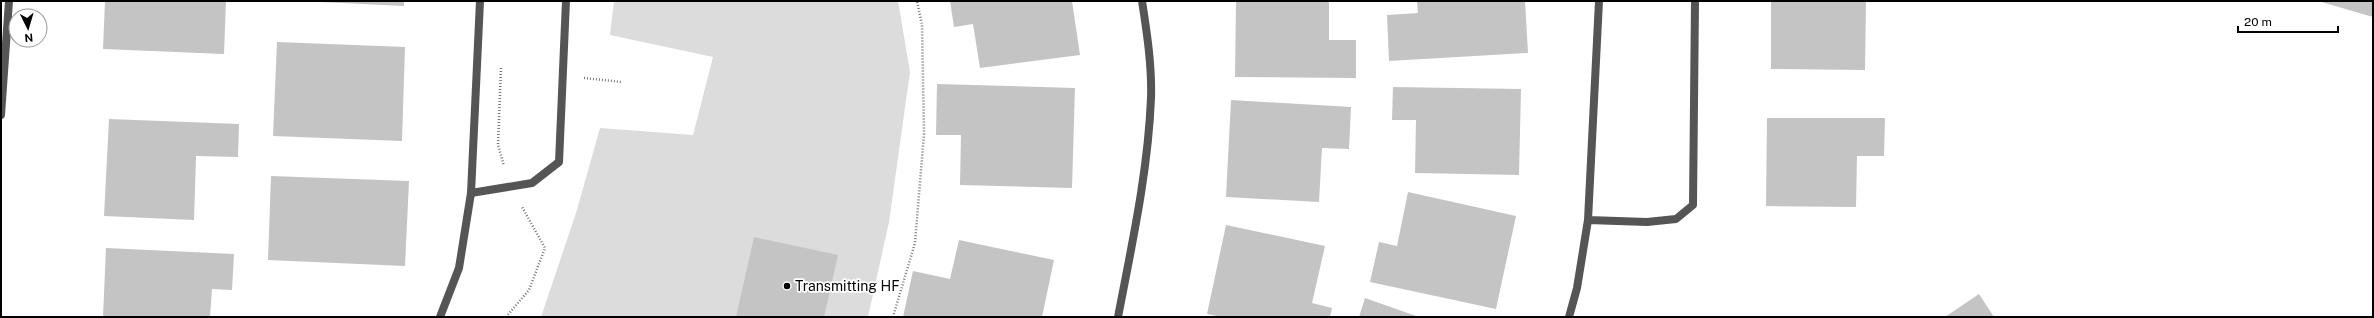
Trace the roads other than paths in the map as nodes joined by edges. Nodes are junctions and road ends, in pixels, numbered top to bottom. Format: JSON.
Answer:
{"nodes":[{"id":1,"x":9,"y":1,"type":"edge"},
{"id":2,"x":480,"y":1,"type":"edge"},
{"id":3,"x":566,"y":1,"type":"edge"},
{"id":4,"x":1142,"y":1,"type":"edge"},
{"id":5,"x":1599,"y":1,"type":"edge"},
{"id":6,"x":1695,"y":1,"type":"edge"},
{"id":7,"x":1,"y":114,"type":"edge"},
{"id":8,"x":471,"y":193,"type":"junction"},
{"id":9,"x":1588,"y":220,"type":"junction"},
{"id":10,"x":440,"y":317,"type":"edge"},
{"id":11,"x":1118,"y":317,"type":"edge"},
{"id":12,"x":1569,"y":317,"type":"edge"}],
"edges":[{"from":1,"to":7,"type":"street"},
{"from":2,"to":8,"type":"street"},
{"from":3,"to":8,"type":"street"},
{"from":4,"to":11,"type":"street"},
{"from":5,"to":9,"type":"street"},
{"from":6,"to":9,"type":"street"},
{"from":8,"to":10,"type":"street"},
{"from":9,"to":12,"type":"street"}]}
